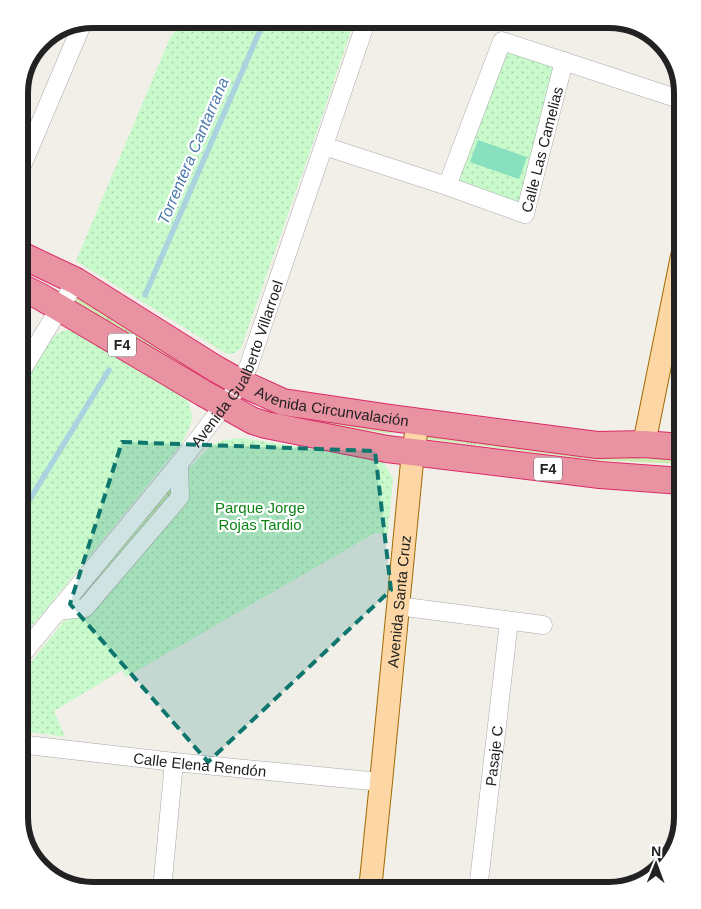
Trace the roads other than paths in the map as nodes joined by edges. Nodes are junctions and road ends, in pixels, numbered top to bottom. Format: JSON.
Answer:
{"nodes":[{"id":1,"x":364,"y":28,"type":"edge"},
{"id":2,"x":80,"y":29,"type":"edge"},
{"id":3,"x":564,"y":61,"type":"junction"},
{"id":4,"x":674,"y":97,"type":"edge"},
{"id":5,"x":324,"y":146,"type":"junction"},
{"id":6,"x":28,"y":152,"type":"edge"},
{"id":7,"x":447,"y":186,"type":"junction"},
{"id":8,"x":28,"y":258,"type":"edge"},
{"id":9,"x":76,"y":281,"type":"junction"},
{"id":10,"x":28,"y":290,"type":"edge"},
{"id":11,"x":674,"y":296,"type":"edge"},
{"id":12,"x":59,"y":309,"type":"junction"},
{"id":13,"x":28,"y":360,"type":"edge"},
{"id":14,"x":241,"y":383,"type":"junction"},
{"id":15,"x":224,"y":405,"type":"junction"},
{"id":16,"x":418,"y":422,"type":"junction"},
{"id":17,"x":644,"y":444,"type":"junction"},
{"id":18,"x":674,"y":446,"type":"edge"},
{"id":19,"x":414,"y":452,"type":"junction"},
{"id":20,"x":674,"y":480,"type":"edge"},
{"id":21,"x":398,"y":606,"type":"junction"},
{"id":22,"x":509,"y":620,"type":"junction"},
{"id":23,"x":544,"y":625,"type":"dead end"},
{"id":24,"x":28,"y":647,"type":"edge"},
{"id":25,"x":28,"y":745,"type":"edge"},
{"id":26,"x":174,"y":762,"type":"junction"},
{"id":27,"x":381,"y":782,"type":"junction"},
{"id":28,"x":163,"y":882,"type":"edge"},
{"id":29,"x":371,"y":882,"type":"edge"},
{"id":30,"x":479,"y":882,"type":"edge"}],
"edges":[{"from":1,"to":5,"type":"street","name":"Avenida Gualberto Villarroel"},
{"from":2,"to":6,"type":"street"},
{"from":3,"to":4,"type":"street"},
{"from":3,"to":7,"type":"street"},
{"from":3,"to":7,"type":"street","name":"Calle Las Camelias"},
{"from":5,"to":7,"type":"street","name":"Calle Las Camelias"},
{"from":5,"to":14,"type":"street","name":"Avenida Gualberto Villarroel"},
{"from":8,"to":9,"type":"highway","name":"Avenida Circunvalación","number":"F4"},
{"from":9,"to":12,"type":"street"},
{"from":9,"to":14,"type":"highway","name":"Avenida Circunvalación","number":"F4"},
{"from":10,"to":12,"type":"highway","name":"Avenida Circunvalación","number":"F4"},
{"from":11,"to":17,"type":"main road"},
{"from":12,"to":13,"type":"street"},
{"from":12,"to":15,"type":"highway","name":"Avenida Circunvalación","number":"F4"},
{"from":14,"to":15,"type":"street","name":"Avenida Gualberto Villarroel"},
{"from":14,"to":16,"type":"highway","name":"Avenida Circunvalación","number":"F4"},
{"from":15,"to":19,"type":"highway","name":"Avenida Circunvalación","number":"F4"},
{"from":15,"to":24,"type":"street","name":"Avenida Gualberto Villarroel"},
{"from":16,"to":17,"type":"highway","name":"Avenida Circunvalación","number":"F4"},
{"from":16,"to":19,"type":"main road","name":"Avenida Santa Cruz"},
{"from":17,"to":18,"type":"highway","name":"Avenida Circunvalación","number":"F4"},
{"from":19,"to":20,"type":"highway","name":"Avenida Circunvalación","number":"F4"},
{"from":19,"to":21,"type":"main road","name":"Avenida Santa Cruz"},
{"from":21,"to":22,"type":"street"},
{"from":21,"to":27,"type":"main road","name":"Avenida Santa Cruz"},
{"from":22,"to":23,"type":"street"},
{"from":22,"to":30,"type":"street","name":"Pasaje C"},
{"from":25,"to":26,"type":"street","name":"Calle Elena Rendón"},
{"from":26,"to":27,"type":"street","name":"Calle Elena Rendón"},
{"from":26,"to":28,"type":"street"},
{"from":27,"to":29,"type":"main road","name":"Avenida Santa Cruz"}]}
